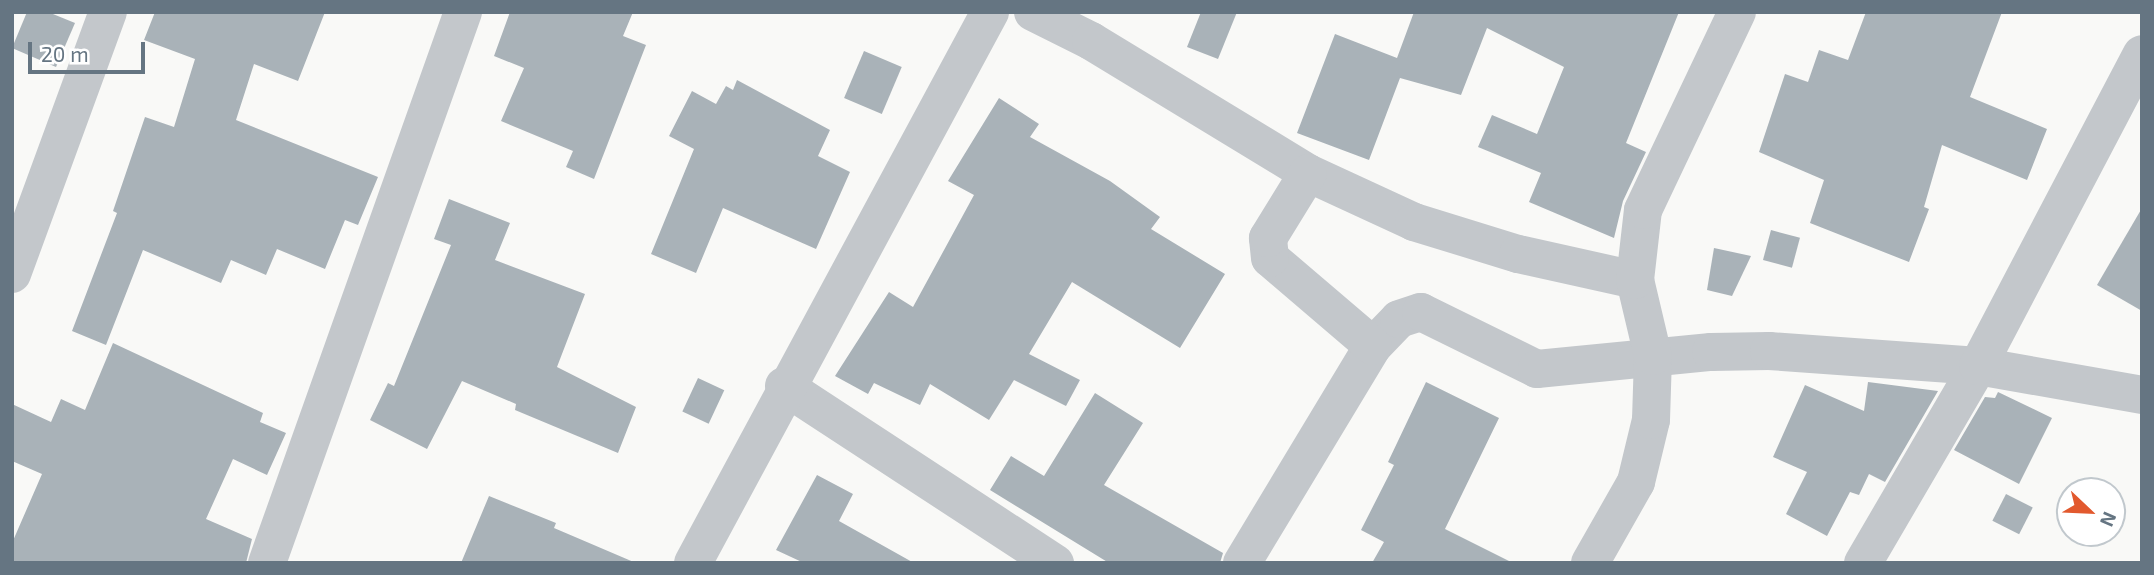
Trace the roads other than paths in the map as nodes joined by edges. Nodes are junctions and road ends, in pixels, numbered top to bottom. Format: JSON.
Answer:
{"nodes":[{"id":1,"x":108,"y":12,"type":"edge"},
{"id":2,"x":463,"y":12,"type":"edge"},
{"id":3,"x":990,"y":12,"type":"edge"},
{"id":4,"x":1737,"y":12,"type":"edge"},
{"id":5,"x":1036,"y":13,"type":"edge"},
{"id":6,"x":2142,"y":54,"type":"edge"},
{"id":7,"x":1308,"y":173,"type":"junction"},
{"id":8,"x":12,"y":274,"type":"edge"},
{"id":9,"x":1635,"y":281,"type":"junction"},
{"id":10,"x":1373,"y":346,"type":"junction"},
{"id":11,"x":1653,"y":356,"type":"junction"},
{"id":12,"x":1978,"y":366,"type":"junction"},
{"id":13,"x":785,"y":386,"type":"junction"},
{"id":14,"x":2142,"y":395,"type":"edge"},
{"id":15,"x":267,"y":563,"type":"edge"},
{"id":16,"x":693,"y":563,"type":"edge"},
{"id":17,"x":1055,"y":563,"type":"edge"},
{"id":18,"x":1242,"y":563,"type":"edge"},
{"id":19,"x":1590,"y":563,"type":"edge"},
{"id":20,"x":1863,"y":563,"type":"edge"}],
"edges":[{"from":1,"to":8,"type":"street"},
{"from":2,"to":15,"type":"street"},
{"from":3,"to":13,"type":"street"},
{"from":4,"to":9,"type":"street"},
{"from":5,"to":7,"type":"street"},
{"from":6,"to":12,"type":"street"},
{"from":7,"to":9,"type":"street"},
{"from":7,"to":10,"type":"street"},
{"from":9,"to":11,"type":"street"},
{"from":10,"to":11,"type":"street"},
{"from":10,"to":18,"type":"street"},
{"from":11,"to":12,"type":"street"},
{"from":11,"to":19,"type":"street"},
{"from":12,"to":14,"type":"street"},
{"from":12,"to":20,"type":"street"},
{"from":13,"to":16,"type":"street"},
{"from":13,"to":17,"type":"street"}]}
